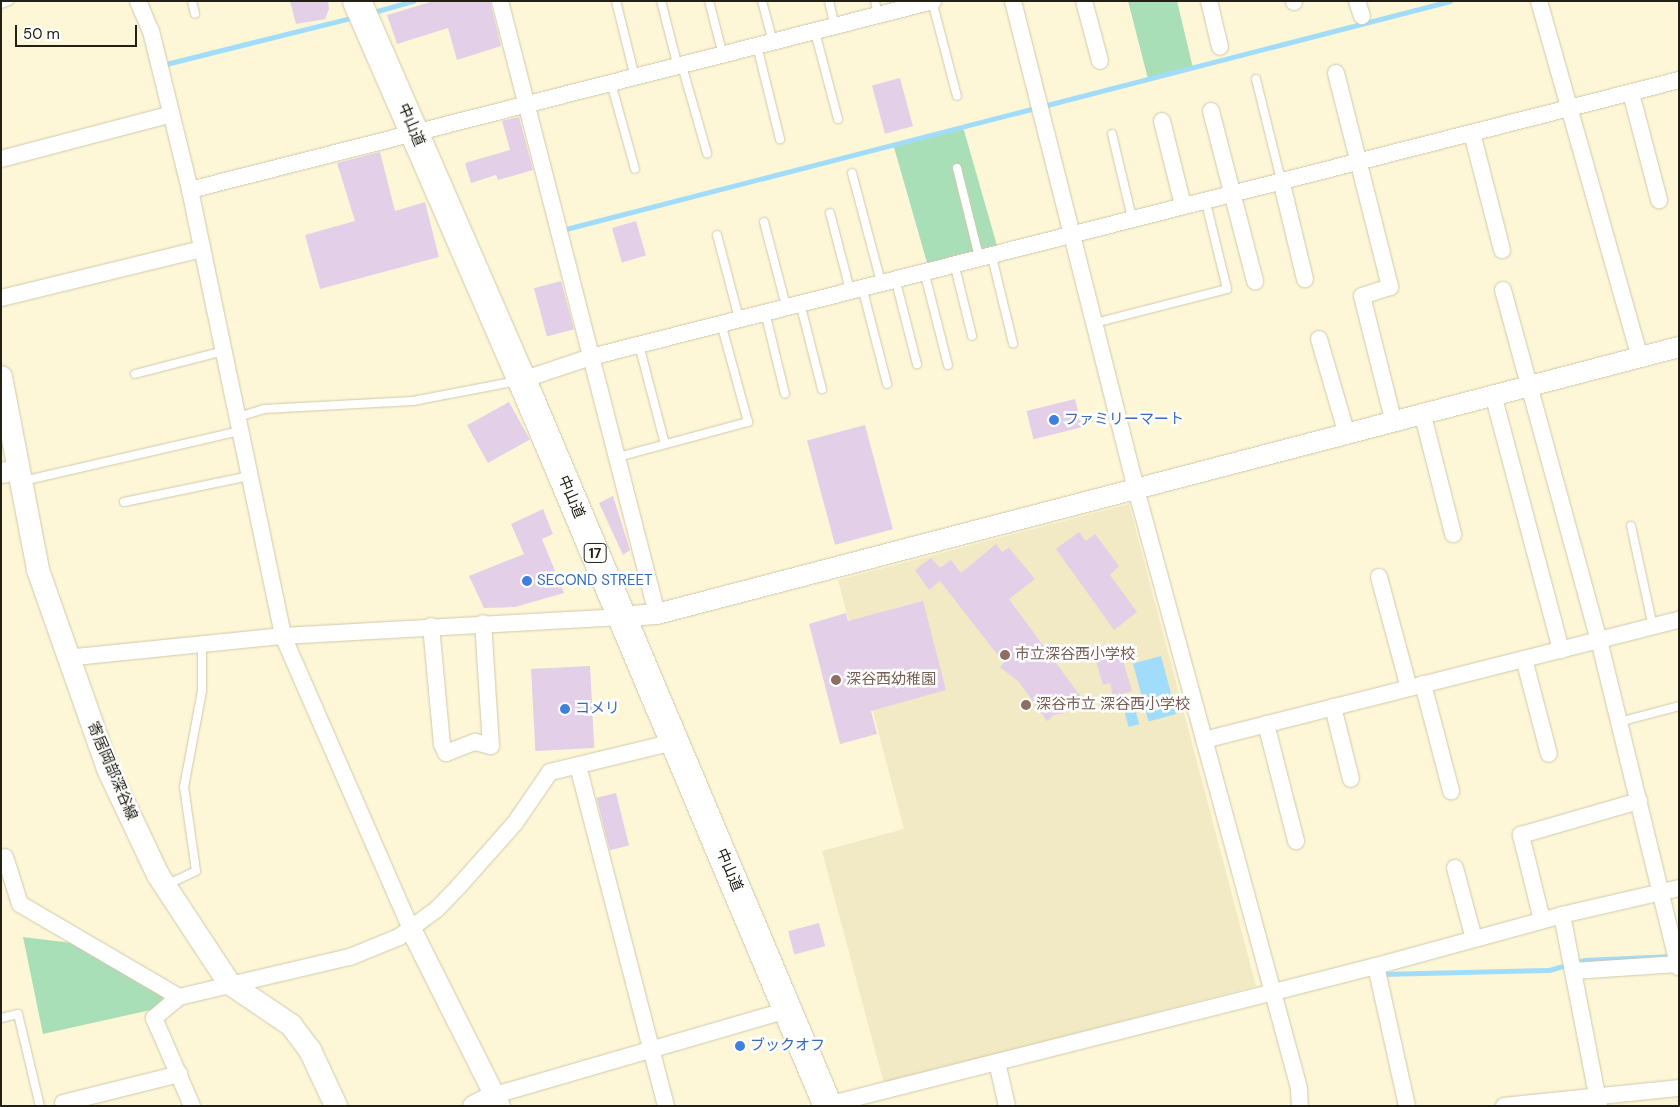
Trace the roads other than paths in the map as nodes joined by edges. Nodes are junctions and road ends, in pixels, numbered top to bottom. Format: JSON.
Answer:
{"nodes":[{"id":1,"x":9,"y":1,"type":"edge"},
{"id":2,"x":138,"y":1,"type":"edge"},
{"id":3,"x":192,"y":1,"type":"edge"},
{"id":4,"x":358,"y":1,"type":"edge"},
{"id":5,"x":500,"y":1,"type":"edge"},
{"id":6,"x":616,"y":1,"type":"edge"},
{"id":7,"x":660,"y":1,"type":"edge"},
{"id":8,"x":709,"y":1,"type":"edge"},
{"id":9,"x":762,"y":1,"type":"edge"},
{"id":10,"x":829,"y":1,"type":"edge"},
{"id":11,"x":933,"y":1,"type":"edge"},
{"id":12,"x":1013,"y":1,"type":"edge"},
{"id":13,"x":1084,"y":1,"type":"edge"},
{"id":14,"x":1209,"y":1,"type":"edge"},
{"id":15,"x":1539,"y":1,"type":"edge"},
{"id":16,"x":1,"y":4,"type":"edge"},
{"id":17,"x":905,"y":5,"type":"edge"},
{"id":18,"x":876,"y":8,"type":"edge"},
{"id":19,"x":195,"y":14,"type":"dead end"},
{"id":20,"x":835,"y":26,"type":"junction"},
{"id":21,"x":815,"y":32,"type":"junction"},
{"id":22,"x":765,"y":44,"type":"junction"},
{"id":23,"x":1220,"y":47,"type":"dead end"},
{"id":24,"x":723,"y":55,"type":"junction"},
{"id":25,"x":1100,"y":61,"type":"dead end"},
{"id":26,"x":680,"y":66,"type":"junction"},
{"id":27,"x":1336,"y":73,"type":"dead end"},
{"id":28,"x":635,"y":77,"type":"junction"},
{"id":29,"x":1256,"y":79,"type":"dead end"},
{"id":30,"x":1679,"y":80,"type":"edge"},
{"id":31,"x":611,"y":83,"type":"junction"},
{"id":32,"x":1631,"y":93,"type":"junction"},
{"id":33,"x":957,"y":96,"type":"dead end"},
{"id":34,"x":527,"y":105,"type":"junction"},
{"id":35,"x":1567,"y":109,"type":"junction"},
{"id":36,"x":1211,"y":110,"type":"dead end"},
{"id":37,"x":169,"y":115,"type":"junction"},
{"id":38,"x":838,"y":119,"type":"dead end"},
{"id":39,"x":1162,"y":121,"type":"dead end"},
{"id":40,"x":414,"y":132,"type":"junction"},
{"id":41,"x":1472,"y":133,"type":"junction"},
{"id":42,"x":1112,"y":134,"type":"dead end"},
{"id":43,"x":780,"y":139,"type":"dead end"},
{"id":44,"x":707,"y":153,"type":"dead end"},
{"id":45,"x":1,"y":159,"type":"edge"},
{"id":46,"x":1358,"y":161,"type":"junction"},
{"id":47,"x":957,"y":168,"type":"dead end"},
{"id":48,"x":635,"y":169,"type":"dead end"},
{"id":49,"x":852,"y":173,"type":"dead end"},
{"id":50,"x":1281,"y":180,"type":"junction"},
{"id":51,"x":190,"y":190,"type":"junction"},
{"id":52,"x":1231,"y":193,"type":"junction"},
{"id":53,"x":1205,"y":199,"type":"junction"},
{"id":54,"x":1659,"y":200,"type":"dead end"},
{"id":55,"x":1183,"y":205,"type":"junction"},
{"id":56,"x":830,"y":213,"type":"dead end"},
{"id":57,"x":1132,"y":218,"type":"junction"},
{"id":58,"x":764,"y":222,"type":"dead end"},
{"id":59,"x":1072,"y":232,"type":"junction"},
{"id":60,"x":717,"y":235,"type":"dead end"},
{"id":61,"x":202,"y":249,"type":"junction"},
{"id":62,"x":1502,"y":250,"type":"dead end"},
{"id":63,"x":985,"y":255,"type":"junction"},
{"id":64,"x":954,"y":263,"type":"junction"},
{"id":65,"x":924,"y":271,"type":"junction"},
{"id":66,"x":1305,"y":279,"type":"dead end"},
{"id":67,"x":888,"y":280,"type":"junction"},
{"id":68,"x":1255,"y":281,"type":"dead end"},
{"id":69,"x":856,"y":288,"type":"junction"},
{"id":70,"x":1503,"y":290,"type":"dead end"},
{"id":71,"x":1,"y":298,"type":"edge"},
{"id":72,"x":793,"y":305,"type":"junction"},
{"id":73,"x":765,"y":312,"type":"junction"},
{"id":74,"x":739,"y":318,"type":"junction"},
{"id":75,"x":720,"y":323,"type":"junction"},
{"id":76,"x":1095,"y":323,"type":"junction"},
{"id":77,"x":972,"y":336,"type":"dead end"},
{"id":78,"x":1319,"y":339,"type":"dead end"},
{"id":79,"x":1013,"y":343,"type":"dead end"},
{"id":80,"x":638,"y":344,"type":"junction"},
{"id":81,"x":1679,"y":347,"type":"edge"},
{"id":82,"x":224,"y":351,"type":"junction"},
{"id":83,"x":591,"y":357,"type":"junction"},
{"id":84,"x":1640,"y":358,"type":"junction"},
{"id":85,"x":917,"y":364,"type":"dead end"},
{"id":86,"x":948,"y":365,"type":"dead end"},
{"id":87,"x":135,"y":374,"type":"dead end"},
{"id":88,"x":1,"y":377,"type":"edge"},
{"id":89,"x":522,"y":380,"type":"junction"},
{"id":90,"x":887,"y":384,"type":"dead end"},
{"id":91,"x":1528,"y":388,"type":"junction"},
{"id":92,"x":822,"y":389,"type":"dead end"},
{"id":93,"x":785,"y":394,"type":"dead end"},
{"id":94,"x":1494,"y":398,"type":"junction"},
{"id":95,"x":1423,"y":416,"type":"junction"},
{"id":96,"x":1394,"y":423,"type":"junction"},
{"id":97,"x":239,"y":424,"type":"junction"},
{"id":98,"x":1347,"y":435,"type":"junction"},
{"id":99,"x":665,"y":444,"type":"junction"},
{"id":100,"x":618,"y":457,"type":"junction"},
{"id":101,"x":14,"y":475,"type":"edge"},
{"id":102,"x":250,"y":476,"type":"junction"},
{"id":103,"x":1136,"y":489,"type":"junction"},
{"id":104,"x":124,"y":502,"type":"dead end"},
{"id":105,"x":1631,"y":526,"type":"dead end"},
{"id":106,"x":1453,"y":534,"type":"dead end"},
{"id":107,"x":1379,"y":577,"type":"dead end"},
{"id":108,"x":657,"y":614,"type":"junction"},
{"id":109,"x":621,"y":617,"type":"junction"},
{"id":110,"x":1679,"y":620,"type":"edge"},
{"id":111,"x":483,"y":622,"type":"junction"},
{"id":112,"x":431,"y":626,"type":"junction"},
{"id":113,"x":1653,"y":627,"type":"junction"},
{"id":114,"x":283,"y":636,"type":"junction"},
{"id":115,"x":1599,"y":640,"type":"junction"},
{"id":116,"x":202,"y":644,"type":"junction"},
{"id":117,"x":1561,"y":650,"type":"junction"},
{"id":118,"x":66,"y":658,"type":"junction"},
{"id":119,"x":1524,"y":659,"type":"junction"},
{"id":120,"x":1416,"y":686,"type":"junction"},
{"id":121,"x":1679,"y":706,"type":"edge"},
{"id":122,"x":1333,"y":707,"type":"junction"},
{"id":123,"x":1620,"y":722,"type":"junction"},
{"id":124,"x":1266,"y":724,"type":"junction"},
{"id":125,"x":1204,"y":740,"type":"junction"},
{"id":126,"x":674,"y":742,"type":"junction"},
{"id":127,"x":1549,"y":754,"type":"dead end"},
{"id":128,"x":578,"y":766,"type":"junction"},
{"id":129,"x":1351,"y":778,"type":"dead end"},
{"id":130,"x":1450,"y":791,"type":"dead end"},
{"id":131,"x":1639,"y":801,"type":"junction"},
{"id":132,"x":1296,"y":841,"type":"dead end"},
{"id":133,"x":5,"y":856,"type":"dead end"},
{"id":134,"x":1455,"y":868,"type":"dead end"},
{"id":135,"x":165,"y":886,"type":"junction"},
{"id":136,"x":1679,"y":888,"type":"edge"},
{"id":137,"x":1662,"y":892,"type":"junction"},
{"id":138,"x":1562,"y":915,"type":"junction"},
{"id":139,"x":1542,"y":920,"type":"junction"},
{"id":140,"x":410,"y":929,"type":"junction"},
{"id":141,"x":1474,"y":939,"type":"junction"},
{"id":142,"x":1679,"y":965,"type":"edge"},
{"id":143,"x":1376,"y":966,"type":"junction"},
{"id":144,"x":1573,"y":971,"type":"junction"},
{"id":145,"x":229,"y":983,"type":"junction"},
{"id":146,"x":1271,"y":993,"type":"junction"},
{"id":147,"x":179,"y":998,"type":"junction"},
{"id":148,"x":788,"y":1010,"type":"junction"},
{"id":149,"x":1,"y":1018,"type":"edge"},
{"id":150,"x":651,"y":1048,"type":"junction"},
{"id":151,"x":996,"y":1062,"type":"junction"},
{"id":152,"x":179,"y":1074,"type":"junction"},
{"id":153,"x":1679,"y":1088,"type":"edge"},
{"id":154,"x":498,"y":1100,"type":"edge"},
{"id":155,"x":1599,"y":1100,"type":"edge"},
{"id":156,"x":58,"y":1105,"type":"edge"},
{"id":157,"x":827,"y":1105,"type":"edge"},
{"id":158,"x":40,"y":1106,"type":"edge"},
{"id":159,"x":192,"y":1106,"type":"edge"},
{"id":160,"x":336,"y":1106,"type":"edge"},
{"id":161,"x":473,"y":1106,"type":"edge"},
{"id":162,"x":666,"y":1106,"type":"edge"},
{"id":163,"x":1007,"y":1106,"type":"edge"},
{"id":164,"x":1300,"y":1106,"type":"edge"},
{"id":165,"x":1408,"y":1106,"type":"edge"},
{"id":166,"x":1504,"y":1106,"type":"edge"}],
"edges":[{"from":1,"to":16,"type":"lane"},
{"from":2,"to":37,"type":"street"},
{"from":3,"to":19,"type":"lane"},
{"from":4,"to":40,"type":"highway","name":"中山道","number":"17"},
{"from":5,"to":34,"type":"street"},
{"from":6,"to":28,"type":"lane"},
{"from":7,"to":26,"type":"lane"},
{"from":8,"to":24,"type":"lane"},
{"from":9,"to":22,"type":"lane"},
{"from":10,"to":20,"type":"lane"},
{"from":11,"to":17,"type":"street"},
{"from":11,"to":33,"type":"lane"},
{"from":12,"to":59,"type":"street"},
{"from":13,"to":25,"type":"street"},
{"from":14,"to":23,"type":"street"},
{"from":15,"to":35,"type":"street"},
{"from":17,"to":18,"type":"street"},
{"from":18,"to":20,"type":"street"},
{"from":20,"to":21,"type":"street"},
{"from":21,"to":22,"type":"street"},
{"from":21,"to":38,"type":"lane"},
{"from":22,"to":24,"type":"street"},
{"from":22,"to":43,"type":"lane"},
{"from":24,"to":26,"type":"street"},
{"from":26,"to":28,"type":"street"},
{"from":26,"to":44,"type":"lane"},
{"from":27,"to":46,"type":"street"},
{"from":28,"to":31,"type":"street"},
{"from":29,"to":50,"type":"lane"},
{"from":30,"to":32,"type":"street"},
{"from":31,"to":34,"type":"street"},
{"from":31,"to":48,"type":"lane"},
{"from":32,"to":35,"type":"street"},
{"from":32,"to":54,"type":"street"},
{"from":34,"to":40,"type":"street"},
{"from":34,"to":83,"type":"street"},
{"from":35,"to":41,"type":"street"},
{"from":35,"to":84,"type":"street"},
{"from":36,"to":52,"type":"street"},
{"from":37,"to":45,"type":"street"},
{"from":37,"to":51,"type":"street"},
{"from":39,"to":55,"type":"street"},
{"from":40,"to":51,"type":"street"},
{"from":40,"to":89,"type":"highway","name":"中山道","number":"17"},
{"from":41,"to":46,"type":"street"},
{"from":41,"to":62,"type":"street"},
{"from":42,"to":57,"type":"lane"},
{"from":46,"to":50,"type":"street"},
{"from":46,"to":96,"type":"street"},
{"from":47,"to":63,"type":"lane"},
{"from":49,"to":67,"type":"lane"},
{"from":50,"to":52,"type":"street"},
{"from":50,"to":66,"type":"street"},
{"from":51,"to":61,"type":"street"},
{"from":52,"to":53,"type":"street"},
{"from":52,"to":68,"type":"street"},
{"from":53,"to":55,"type":"street"},
{"from":53,"to":76,"type":"lane"},
{"from":55,"to":57,"type":"street"},
{"from":56,"to":69,"type":"lane"},
{"from":57,"to":59,"type":"street"},
{"from":58,"to":72,"type":"lane"},
{"from":59,"to":63,"type":"street"},
{"from":59,"to":76,"type":"street"},
{"from":60,"to":74,"type":"lane"},
{"from":61,"to":71,"type":"street"},
{"from":61,"to":82,"type":"street"},
{"from":63,"to":64,"type":"street"},
{"from":63,"to":79,"type":"lane"},
{"from":64,"to":65,"type":"street"},
{"from":64,"to":77,"type":"lane"},
{"from":65,"to":67,"type":"street"},
{"from":65,"to":86,"type":"lane"},
{"from":67,"to":69,"type":"street"},
{"from":67,"to":85,"type":"lane"},
{"from":69,"to":72,"type":"street"},
{"from":69,"to":90,"type":"lane"},
{"from":70,"to":91,"type":"street"},
{"from":72,"to":73,"type":"street"},
{"from":72,"to":92,"type":"lane"},
{"from":73,"to":74,"type":"street"},
{"from":73,"to":93,"type":"lane"},
{"from":74,"to":75,"type":"street"},
{"from":75,"to":80,"type":"street"},
{"from":75,"to":99,"type":"lane"},
{"from":76,"to":103,"type":"street"},
{"from":78,"to":98,"type":"street"},
{"from":80,"to":83,"type":"street"},
{"from":80,"to":99,"type":"lane"},
{"from":81,"to":84,"type":"street"},
{"from":82,"to":87,"type":"lane"},
{"from":82,"to":97,"type":"street"},
{"from":83,"to":89,"type":"street"},
{"from":83,"to":100,"type":"street"},
{"from":84,"to":91,"type":"street"},
{"from":88,"to":101,"type":"main road","name":"寄居岡部深谷線"},
{"from":89,"to":97,"type":"lane"},
{"from":89,"to":109,"type":"highway","name":"中山道","number":"17"},
{"from":91,"to":94,"type":"street"},
{"from":91,"to":115,"type":"street"},
{"from":94,"to":95,"type":"street"},
{"from":94,"to":117,"type":"street"},
{"from":95,"to":96,"type":"street"},
{"from":95,"to":106,"type":"street"},
{"from":96,"to":98,"type":"street"},
{"from":97,"to":101,"type":"lane"},
{"from":97,"to":102,"type":"street"},
{"from":98,"to":103,"type":"street"},
{"from":99,"to":100,"type":"lane"},
{"from":100,"to":108,"type":"street"},
{"from":101,"to":118,"type":"main road","name":"寄居岡部深谷線"},
{"from":102,"to":104,"type":"lane"},
{"from":102,"to":114,"type":"street"},
{"from":103,"to":108,"type":"street"},
{"from":103,"to":125,"type":"street"},
{"from":105,"to":113,"type":"lane"},
{"from":107,"to":120,"type":"street"},
{"from":108,"to":109,"type":"street"},
{"from":109,"to":111,"type":"street"},
{"from":109,"to":126,"type":"highway","name":"中山道","number":"17"},
{"from":110,"to":113,"type":"street"},
{"from":111,"to":112,"type":"street"},
{"from":111,"to":112,"type":"street"},
{"from":112,"to":114,"type":"street"},
{"from":113,"to":115,"type":"street"},
{"from":114,"to":116,"type":"street"},
{"from":114,"to":140,"type":"street"},
{"from":115,"to":117,"type":"street"},
{"from":115,"to":123,"type":"street"},
{"from":116,"to":118,"type":"street"},
{"from":116,"to":135,"type":"lane"},
{"from":117,"to":119,"type":"street"},
{"from":118,"to":135,"type":"main road","name":"寄居岡部深谷線"},
{"from":119,"to":120,"type":"street"},
{"from":119,"to":127,"type":"street"},
{"from":120,"to":122,"type":"street"},
{"from":120,"to":130,"type":"street"},
{"from":121,"to":123,"type":"lane"},
{"from":122,"to":124,"type":"street"},
{"from":122,"to":129,"type":"street"},
{"from":123,"to":131,"type":"street"},
{"from":124,"to":125,"type":"street"},
{"from":124,"to":132,"type":"street"},
{"from":125,"to":146,"type":"street"},
{"from":126,"to":128,"type":"street"},
{"from":126,"to":148,"type":"highway","name":"中山道","number":"17"},
{"from":128,"to":140,"type":"street"},
{"from":128,"to":150,"type":"street"},
{"from":131,"to":137,"type":"street"},
{"from":131,"to":139,"type":"street"},
{"from":133,"to":147,"type":"street"},
{"from":134,"to":141,"type":"street"},
{"from":135,"to":145,"type":"main road","name":"寄居岡部深谷線"},
{"from":136,"to":137,"type":"street"},
{"from":137,"to":138,"type":"street"},
{"from":137,"to":142,"type":"street"},
{"from":138,"to":139,"type":"street"},
{"from":138,"to":144,"type":"street"},
{"from":139,"to":141,"type":"street"},
{"from":140,"to":145,"type":"street"},
{"from":140,"to":154,"type":"street"},
{"from":141,"to":143,"type":"street"},
{"from":142,"to":144,"type":"street"},
{"from":143,"to":146,"type":"street"},
{"from":143,"to":165,"type":"street"},
{"from":144,"to":155,"type":"street"},
{"from":145,"to":147,"type":"street"},
{"from":145,"to":160,"type":"main road","name":"寄居岡部深谷線"},
{"from":146,"to":151,"type":"street"},
{"from":146,"to":164,"type":"street"},
{"from":147,"to":152,"type":"street"},
{"from":148,"to":150,"type":"street"},
{"from":148,"to":157,"type":"highway","name":"中山道","number":"17"},
{"from":149,"to":158,"type":"lane"},
{"from":150,"to":154,"type":"street"},
{"from":150,"to":162,"type":"street"},
{"from":151,"to":157,"type":"street"},
{"from":151,"to":163,"type":"street"},
{"from":152,"to":156,"type":"street"},
{"from":152,"to":159,"type":"street"},
{"from":153,"to":155,"type":"street"},
{"from":154,"to":161,"type":"street"},
{"from":155,"to":166,"type":"street"}]}
